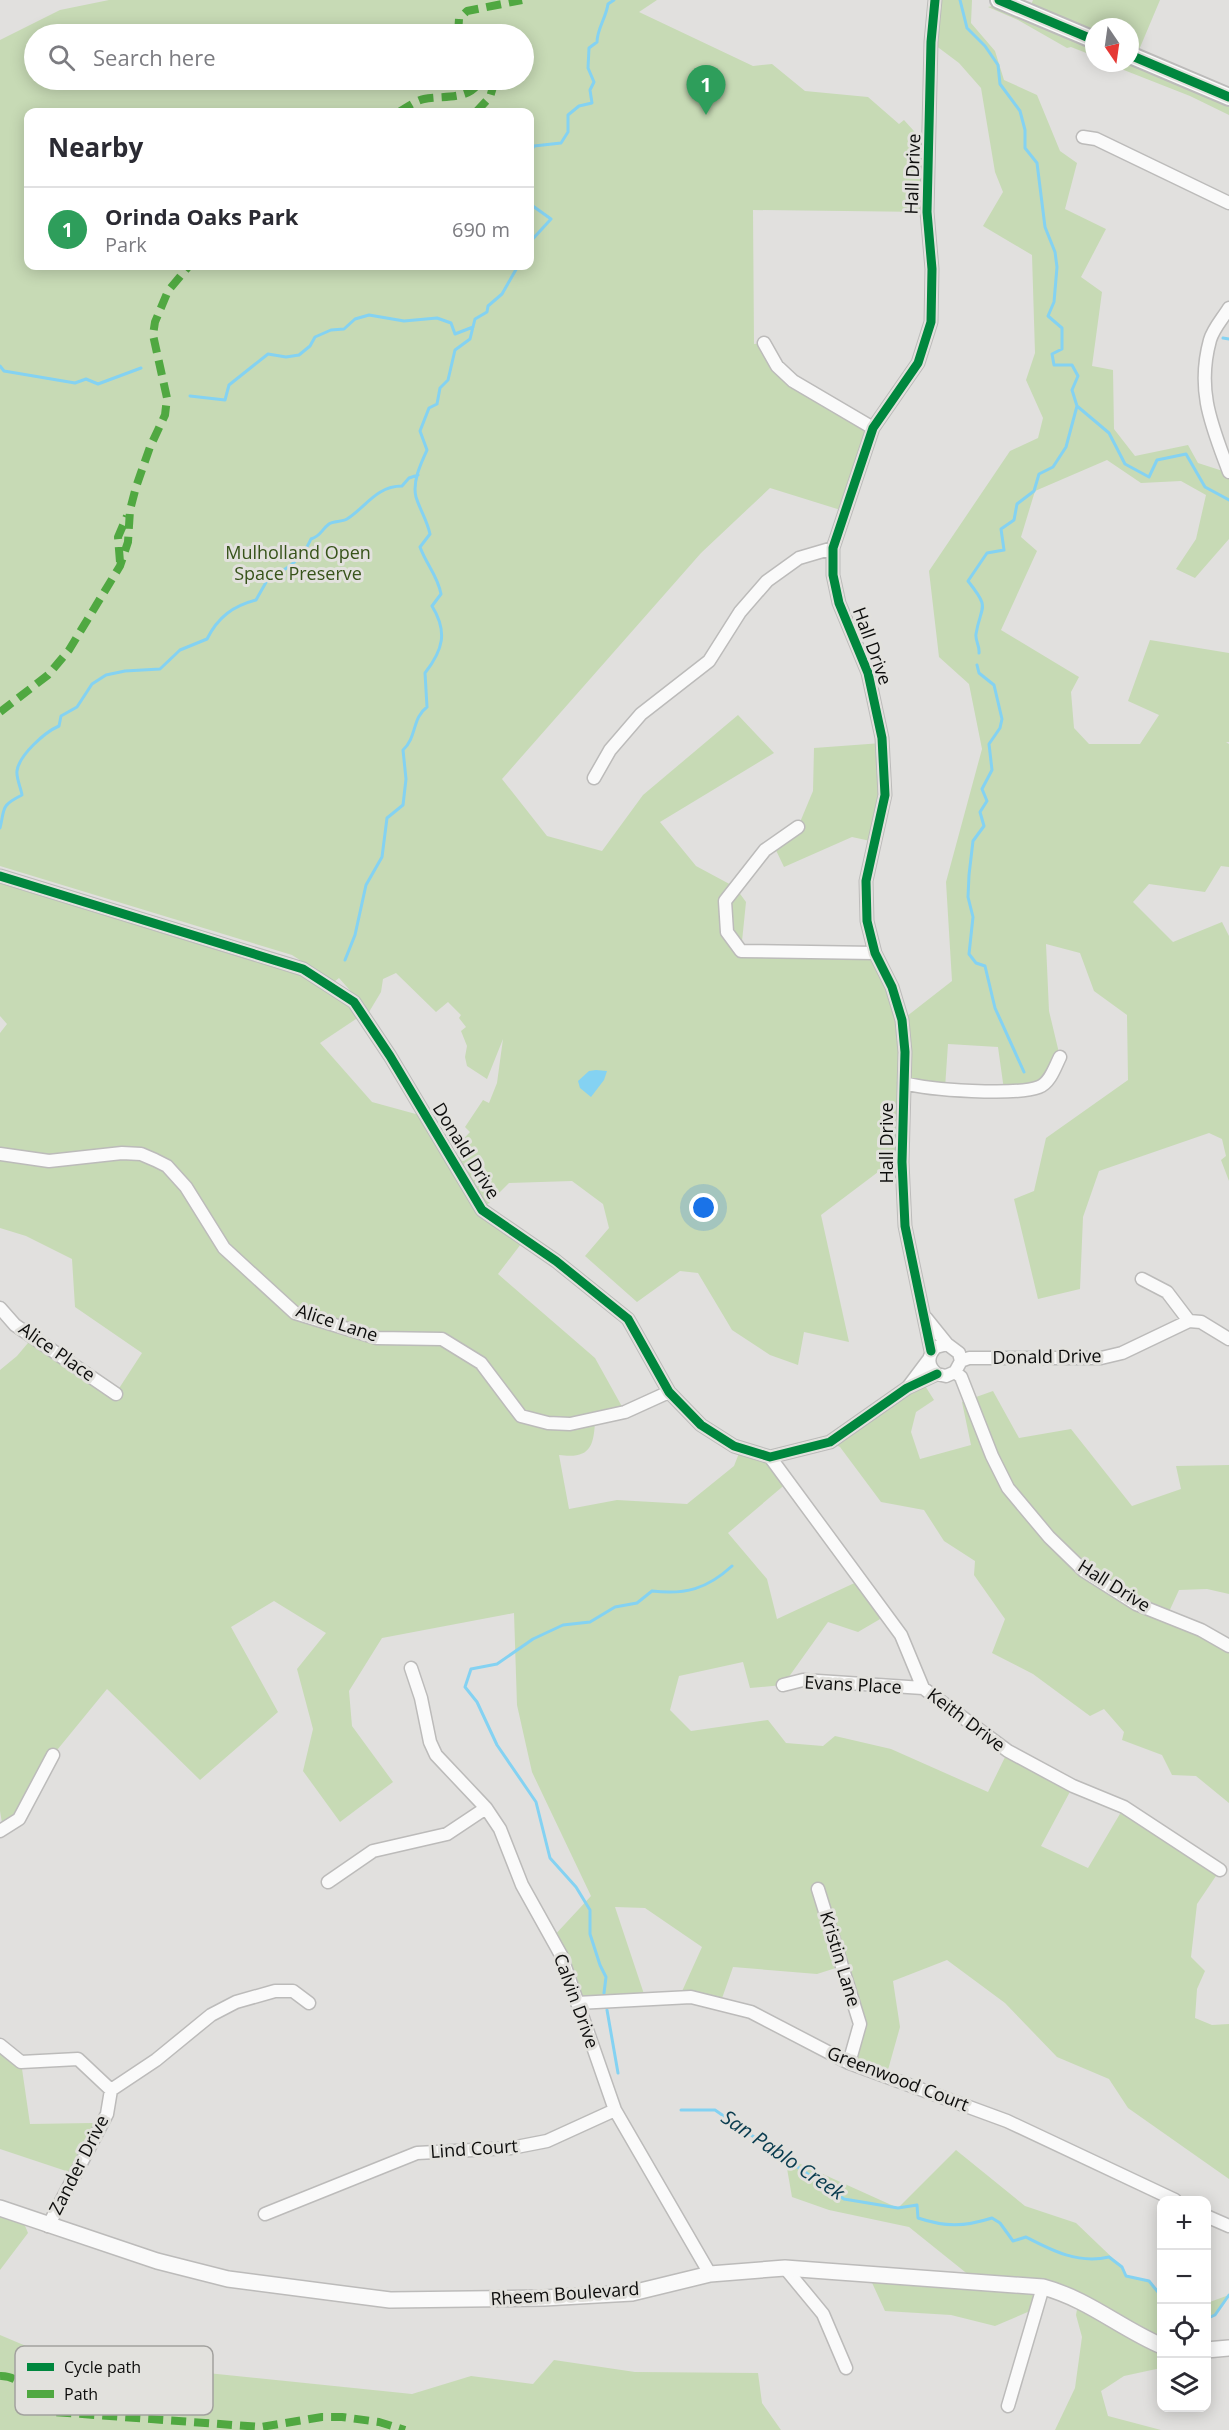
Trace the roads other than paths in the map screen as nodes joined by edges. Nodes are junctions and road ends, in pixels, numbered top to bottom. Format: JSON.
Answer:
{"nodes":[{"id":1,"x":935,"y":0,"type":"edge"},
{"id":2,"x":999,"y":0,"type":"edge"},
{"id":3,"x":1085,"y":36,"type":"edge"},
{"id":4,"x":1139,"y":59,"type":"edge"},
{"id":5,"x":1229,"y":97,"type":"edge"},
{"id":6,"x":1083,"y":137,"type":"dead end"},
{"id":7,"x":1229,"y":203,"type":"edge"},
{"id":8,"x":1229,"y":308,"type":"edge"},
{"id":9,"x":764,"y":343,"type":"dead end"},
{"id":10,"x":873,"y":428,"type":"junction"},
{"id":11,"x":1229,"y":472,"type":"edge"},
{"id":12,"x":833,"y":548,"type":"junction"},
{"id":13,"x":594,"y":778,"type":"dead end"},
{"id":14,"x":798,"y":827,"type":"dead end"},
{"id":15,"x":0,"y":876,"type":"edge"},
{"id":16,"x":875,"y":953,"type":"junction"},
{"id":17,"x":1060,"y":1057,"type":"dead end"},
{"id":18,"x":904,"y":1083,"type":"junction"},
{"id":19,"x":0,"y":1154,"type":"edge"},
{"id":20,"x":1142,"y":1279,"type":"dead end"},
{"id":21,"x":0,"y":1308,"type":"edge"},
{"id":22,"x":924,"y":1315,"type":"junction"},
{"id":23,"x":1190,"y":1321,"type":"junction"},
{"id":24,"x":1229,"y":1339,"type":"edge"},
{"id":25,"x":947,"y":1344,"type":"junction"},
{"id":26,"x":930,"y":1355,"type":"junction"},
{"id":27,"x":958,"y":1367,"type":"junction"},
{"id":28,"x":937,"y":1374,"type":"junction"},
{"id":29,"x":907,"y":1388,"type":"junction"},
{"id":30,"x":669,"y":1392,"type":"junction"},
{"id":31,"x":117,"y":1394,"type":"dead end"},
{"id":32,"x":770,"y":1457,"type":"junction"},
{"id":33,"x":1229,"y":1646,"type":"edge"},
{"id":34,"x":411,"y":1668,"type":"dead end"},
{"id":35,"x":783,"y":1685,"type":"dead end"},
{"id":36,"x":923,"y":1688,"type":"junction"},
{"id":37,"x":53,"y":1755,"type":"dead end"},
{"id":38,"x":486,"y":1808,"type":"junction"},
{"id":39,"x":0,"y":1831,"type":"edge"},
{"id":40,"x":1220,"y":1870,"type":"dead end"},
{"id":41,"x":328,"y":1882,"type":"dead end"},
{"id":42,"x":818,"y":1890,"type":"dead end"},
{"id":43,"x":309,"y":2003,"type":"dead end"},
{"id":44,"x":577,"y":2003,"type":"junction"},
{"id":45,"x":0,"y":2045,"type":"edge"},
{"id":46,"x":849,"y":2063,"type":"junction"},
{"id":47,"x":111,"y":2090,"type":"junction"},
{"id":48,"x":615,"y":2110,"type":"junction"},
{"id":49,"x":1166,"y":2196,"type":"edge"},
{"id":50,"x":0,"y":2208,"type":"edge"},
{"id":51,"x":265,"y":2214,"type":"dead end"},
{"id":52,"x":1211,"y":2218,"type":"edge"},
{"id":53,"x":48,"y":2226,"type":"junction"},
{"id":54,"x":1229,"y":2226,"type":"edge"},
{"id":55,"x":785,"y":2268,"type":"junction"},
{"id":56,"x":710,"y":2274,"type":"junction"},
{"id":57,"x":1043,"y":2287,"type":"junction"},
{"id":58,"x":1157,"y":2344,"type":"edge"},
{"id":59,"x":1229,"y":2348,"type":"edge"},
{"id":60,"x":1211,"y":2350,"type":"edge"},
{"id":61,"x":846,"y":2368,"type":"dead end"},
{"id":62,"x":1008,"y":2406,"type":"dead end"}],
"edges":[{"from":1,"to":10,"type":"street","name":"Hall Drive"},
{"from":2,"to":3,"type":"main road"},
{"from":4,"to":5,"type":"main road"},
{"from":6,"to":7,"type":"street"},
{"from":8,"to":11,"type":"street"},
{"from":9,"to":10,"type":"street"},
{"from":10,"to":12,"type":"street","name":"Hall Drive"},
{"from":12,"to":13,"type":"street"},
{"from":12,"to":16,"type":"street","name":"Hall Drive"},
{"from":14,"to":16,"type":"street"},
{"from":15,"to":30,"type":"street","name":"Donald Drive"},
{"from":16,"to":18,"type":"street","name":"Hall Drive"},
{"from":17,"to":18,"type":"street"},
{"from":18,"to":22,"type":"street","name":"Hall Drive"},
{"from":19,"to":30,"type":"street","name":"Alice Lane"},
{"from":20,"to":23,"type":"street"},
{"from":21,"to":31,"type":"street","name":"Alice Place"},
{"from":22,"to":25,"type":"street","name":"Hall Drive"},
{"from":22,"to":26,"type":"street","name":"Hall Drive"},
{"from":23,"to":24,"type":"street"},
{"from":23,"to":27,"type":"street","name":"Donald Drive"},
{"from":25,"to":26,"type":"street"},
{"from":25,"to":27,"type":"street"},
{"from":26,"to":28,"type":"street"},
{"from":26,"to":29,"type":"street"},
{"from":27,"to":28,"type":"street"},
{"from":27,"to":33,"type":"street","name":"Hall Drive"},
{"from":28,"to":29,"type":"street"},
{"from":29,"to":32,"type":"street"},
{"from":30,"to":32,"type":"street","name":"Donald Drive"},
{"from":32,"to":36,"type":"street","name":"Keith Drive"},
{"from":34,"to":38,"type":"street","name":"Calvin Drive"},
{"from":35,"to":36,"type":"street","name":"Evans Place"},
{"from":36,"to":40,"type":"street","name":"Keith Drive"},
{"from":37,"to":39,"type":"street"},
{"from":38,"to":41,"type":"street"},
{"from":38,"to":44,"type":"street","name":"Calvin Drive"},
{"from":42,"to":46,"type":"street","name":"Kristin Lane"},
{"from":43,"to":47,"type":"street"},
{"from":44,"to":46,"type":"street","name":"Greenwood Court"},
{"from":44,"to":48,"type":"street","name":"Calvin Drive"},
{"from":45,"to":47,"type":"street","name":"Zander Drive"},
{"from":46,"to":49,"type":"street","name":"Greenwood Court"},
{"from":47,"to":53,"type":"street","name":"Zander Drive"},
{"from":48,"to":51,"type":"street","name":"Lind Court"},
{"from":48,"to":56,"type":"street","name":"Calvin Drive"},
{"from":50,"to":53,"type":"street","name":"Rheem Boulevard"},
{"from":52,"to":54,"type":"street"},
{"from":53,"to":56,"type":"street","name":"Rheem Boulevard"},
{"from":55,"to":56,"type":"street","name":"Rheem Boulevard"},
{"from":55,"to":57,"type":"street","name":"Rheem Boulevard"},
{"from":55,"to":61,"type":"street"},
{"from":57,"to":58,"type":"street","name":"Rheem Boulevard"},
{"from":57,"to":62,"type":"street"},
{"from":59,"to":60,"type":"street"}]}
